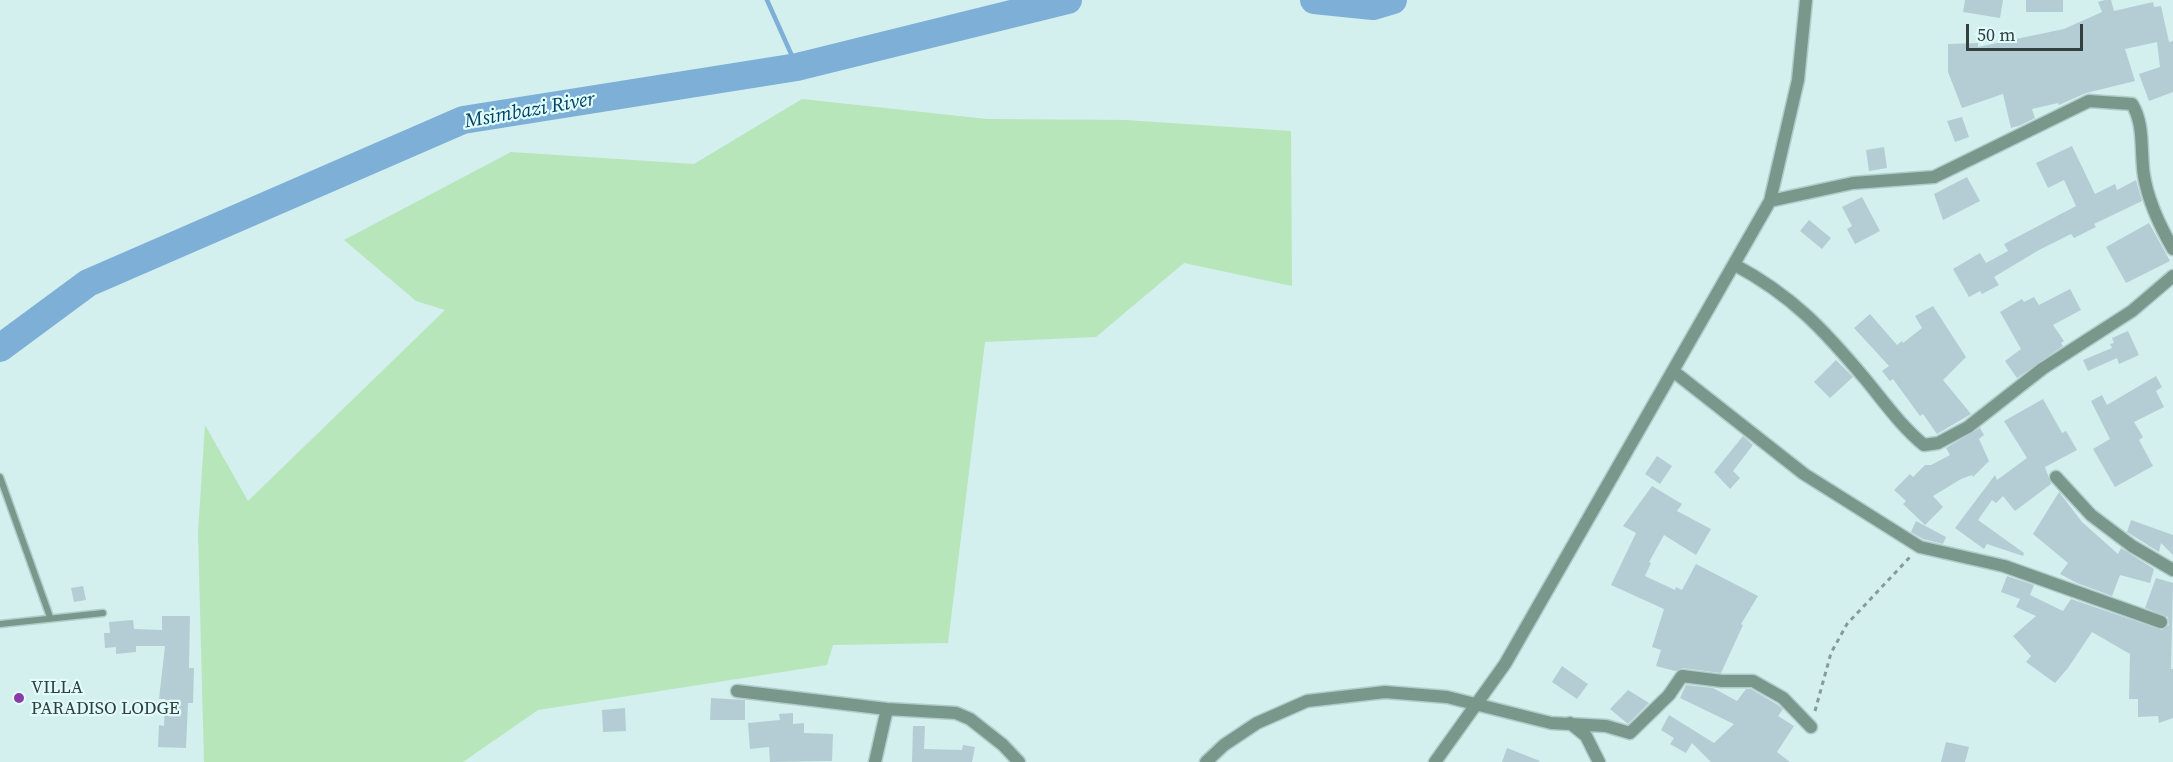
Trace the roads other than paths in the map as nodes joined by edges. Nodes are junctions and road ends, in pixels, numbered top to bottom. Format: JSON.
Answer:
{"nodes":[{"id":1,"x":1806,"y":0,"type":"edge"},
{"id":2,"x":1770,"y":201,"type":"junction"},
{"id":3,"x":2173,"y":249,"type":"edge"},
{"id":4,"x":1735,"y":265,"type":"junction"},
{"id":5,"x":2173,"y":276,"type":"edge"},
{"id":6,"x":1673,"y":371,"type":"junction"},
{"id":7,"x":0,"y":477,"type":"edge"},
{"id":8,"x":2056,"y":477,"type":"dead end"},
{"id":9,"x":2173,"y":570,"type":"edge"},
{"id":10,"x":103,"y":613,"type":"dead end"},
{"id":11,"x":50,"y":617,"type":"junction"},
{"id":12,"x":2161,"y":622,"type":"dead end"},
{"id":13,"x":0,"y":624,"type":"edge"},
{"id":14,"x":737,"y":691,"type":"dead end"},
{"id":15,"x":1474,"y":704,"type":"junction"},
{"id":16,"x":887,"y":709,"type":"junction"},
{"id":17,"x":1570,"y":723,"type":"junction"},
{"id":18,"x":1811,"y":728,"type":"road end"},
{"id":19,"x":875,"y":762,"type":"edge"},
{"id":20,"x":1019,"y":762,"type":"edge"},
{"id":21,"x":1206,"y":762,"type":"edge"},
{"id":22,"x":1435,"y":762,"type":"edge"},
{"id":23,"x":1599,"y":762,"type":"edge"}],
"edges":[{"from":1,"to":2,"type":"street"},
{"from":2,"to":3,"type":"street"},
{"from":2,"to":4,"type":"street"},
{"from":4,"to":5,"type":"street"},
{"from":4,"to":6,"type":"street"},
{"from":6,"to":12,"type":"street"},
{"from":6,"to":15,"type":"street"},
{"from":7,"to":11,"type":"lane"},
{"from":8,"to":9,"type":"street"},
{"from":10,"to":11,"type":"lane"},
{"from":11,"to":13,"type":"lane"},
{"from":14,"to":16,"type":"street"},
{"from":15,"to":17,"type":"street"},
{"from":15,"to":21,"type":"street"},
{"from":15,"to":22,"type":"street"},
{"from":16,"to":19,"type":"street"},
{"from":16,"to":20,"type":"street"},
{"from":17,"to":18,"type":"street"},
{"from":17,"to":23,"type":"street"}]}
